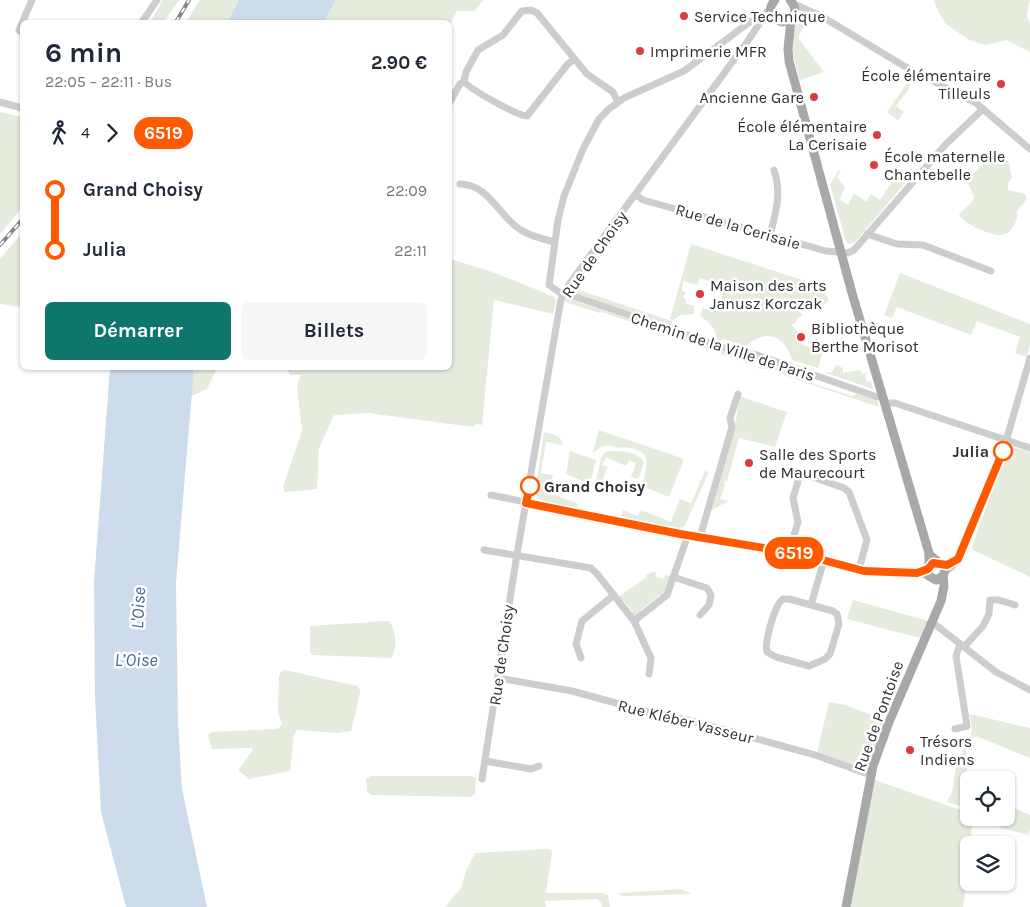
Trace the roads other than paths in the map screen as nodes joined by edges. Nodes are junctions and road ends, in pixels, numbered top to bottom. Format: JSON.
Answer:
{"nodes":[{"id":1,"x":32,"y":0,"type":"edge"},
{"id":2,"x":157,"y":0,"type":"edge"},
{"id":3,"x":792,"y":2,"type":"edge"},
{"id":4,"x":772,"y":3,"type":"edge"},
{"id":5,"x":815,"y":13,"type":"junction"},
{"id":6,"x":764,"y":17,"type":"junction"},
{"id":7,"x":792,"y":17,"type":"junction"},
{"id":8,"x":23,"y":20,"type":"edge"},
{"id":9,"x":143,"y":20,"type":"edge"},
{"id":10,"x":777,"y":20,"type":"junction"},
{"id":11,"x":749,"y":22,"type":"junction"},
{"id":12,"x":760,"y":26,"type":"junction"},
{"id":13,"x":788,"y":48,"type":"junction"},
{"id":14,"x":574,"y":59,"type":"junction"},
{"id":15,"x":464,"y":82,"type":"junction"},
{"id":16,"x":452,"y":98,"type":"edge"},
{"id":17,"x":0,"y":102,"type":"edge"},
{"id":18,"x":618,"y":102,"type":"junction"},
{"id":19,"x":20,"y":107,"type":"edge"},
{"id":20,"x":983,"y":109,"type":"junction"},
{"id":21,"x":1030,"y":149,"type":"edge"},
{"id":22,"x":774,"y":170,"type":"dead end"},
{"id":23,"x":460,"y":184,"type":"dead end"},
{"id":24,"x":636,"y":195,"type":"junction"},
{"id":25,"x":867,"y":234,"type":"junction"},
{"id":26,"x":770,"y":235,"type":"junction"},
{"id":27,"x":554,"y":242,"type":"junction"},
{"id":28,"x":842,"y":253,"type":"junction"},
{"id":29,"x":991,"y":271,"type":"dead end"},
{"id":30,"x":564,"y":294,"type":"junction"},
{"id":31,"x":1030,"y":358,"type":"edge"},
{"id":32,"x":738,"y":394,"type":"dead end"},
{"id":33,"x":885,"y":400,"type":"junction"},
{"id":34,"x":1007,"y":441,"type":"junction"},
{"id":35,"x":1030,"y":448,"type":"edge"},
{"id":36,"x":490,"y":495,"type":"dead end"},
{"id":37,"x":526,"y":503,"type":"junction"},
{"id":38,"x":688,"y":535,"type":"junction"},
{"id":39,"x":700,"y":537,"type":"junction"},
{"id":40,"x":484,"y":550,"type":"dead end"},
{"id":41,"x":789,"y":552,"type":"junction"},
{"id":42,"x":517,"y":554,"type":"junction"},
{"id":43,"x":929,"y":554,"type":"junction"},
{"id":44,"x":824,"y":560,"type":"junction"},
{"id":45,"x":942,"y":569,"type":"junction"},
{"id":46,"x":860,"y":570,"type":"junction"},
{"id":47,"x":930,"y":573,"type":"junction"},
{"id":48,"x":673,"y":577,"type":"junction"},
{"id":49,"x":614,"y":595,"type":"junction"},
{"id":50,"x":941,"y":599,"type":"junction"},
{"id":51,"x":811,"y":605,"type":"junction"},
{"id":52,"x":1015,"y":605,"type":"dead end"},
{"id":53,"x":700,"y":615,"type":"dead end"},
{"id":54,"x":634,"y":621,"type":"junction"},
{"id":55,"x":932,"y":622,"type":"junction"},
{"id":56,"x":962,"y":646,"type":"junction"},
{"id":57,"x":580,"y":658,"type":"dead end"},
{"id":58,"x":649,"y":674,"type":"dead end"},
{"id":59,"x":498,"y":678,"type":"junction"},
{"id":60,"x":1030,"y":690,"type":"edge"},
{"id":61,"x":954,"y":729,"type":"dead end"},
{"id":62,"x":485,"y":761,"type":"junction"},
{"id":63,"x":539,"y":766,"type":"dead end"},
{"id":64,"x":871,"y":775,"type":"junction"},
{"id":65,"x":482,"y":779,"type":"dead end"},
{"id":66,"x":846,"y":907,"type":"edge"}],
"edges":[{"from":1,"to":8,"type":"street"},
{"from":2,"to":9,"type":"street"},
{"from":3,"to":5,"type":"street"},
{"from":3,"to":7,"type":"main road"},
{"from":4,"to":6,"type":"street","name":"Rue de Choisy"},
{"from":4,"to":10,"type":"main road"},
{"from":5,"to":7,"type":"street"},
{"from":5,"to":20,"type":"street"},
{"from":6,"to":11,"type":"street"},
{"from":6,"to":12,"type":"street","name":"Rue de Choisy"},
{"from":7,"to":10,"type":"main road"},
{"from":7,"to":13,"type":"main road"},
{"from":10,"to":12,"type":"street","name":"Rue de Choisy"},
{"from":10,"to":13,"type":"main road"},
{"from":11,"to":12,"type":"street"},
{"from":11,"to":18,"type":"street"},
{"from":12,"to":24,"type":"street","name":"Rue de Choisy"},
{"from":13,"to":28,"type":"main road"},
{"from":14,"to":15,"type":"street"},
{"from":14,"to":15,"type":"street"},
{"from":14,"to":18,"type":"street"},
{"from":15,"to":16,"type":"street"},
{"from":17,"to":19,"type":"street"},
{"from":18,"to":27,"type":"street"},
{"from":20,"to":21,"type":"street"},
{"from":20,"to":25,"type":"street"},
{"from":22,"to":26,"type":"street"},
{"from":23,"to":27,"type":"street"},
{"from":24,"to":26,"type":"street","name":"Rue de la Cerisaie"},
{"from":24,"to":30,"type":"street","name":"Rue de Choisy"},
{"from":25,"to":28,"type":"street"},
{"from":25,"to":29,"type":"street"},
{"from":26,"to":28,"type":"street","name":"Rue de la Cerisaie"},
{"from":27,"to":30,"type":"street","name":"Chemin de la Ville de Paris"},
{"from":28,"to":33,"type":"main road"},
{"from":30,"to":33,"type":"street","name":"Chemin de la Ville de Paris"},
{"from":30,"to":37,"type":"street","name":"Rue de Choisy"},
{"from":31,"to":34,"type":"street"},
{"from":32,"to":39,"type":"street"},
{"from":33,"to":34,"type":"street","name":"Chemin de la Ville de Paris"},
{"from":33,"to":43,"type":"main road"},
{"from":34,"to":35,"type":"street","name":"Chemin de la Ville de Paris"},
{"from":34,"to":45,"type":"street"},
{"from":36,"to":37,"type":"street"},
{"from":37,"to":38,"type":"street"},
{"from":37,"to":42,"type":"street","name":"Rue de Choisy"},
{"from":38,"to":39,"type":"street"},
{"from":38,"to":48,"type":"street"},
{"from":39,"to":41,"type":"street"},
{"from":40,"to":42,"type":"street"},
{"from":41,"to":44,"type":"street"},
{"from":41,"to":46,"type":"street"},
{"from":42,"to":49,"type":"street"},
{"from":42,"to":59,"type":"street","name":"Rue de Choisy"},
{"from":43,"to":45,"type":"main road"},
{"from":43,"to":47,"type":"main road"},
{"from":44,"to":46,"type":"street"},
{"from":44,"to":51,"type":"street"},
{"from":45,"to":47,"type":"main road"},
{"from":45,"to":47,"type":"main road"},
{"from":45,"to":50,"type":"main road","name":"Rue de Pontoise"},
{"from":46,"to":47,"type":"street"},
{"from":47,"to":50,"type":"main road"},
{"from":48,"to":53,"type":"street"},
{"from":48,"to":54,"type":"street"},
{"from":49,"to":54,"type":"street"},
{"from":49,"to":57,"type":"street"},
{"from":50,"to":55,"type":"main road","name":"Rue de Pontoise"},
{"from":51,"to":51,"type":"street"},
{"from":52,"to":56,"type":"street"},
{"from":54,"to":58,"type":"street"},
{"from":55,"to":56,"type":"street"},
{"from":55,"to":64,"type":"main road","name":"Rue de Pontoise"},
{"from":56,"to":60,"type":"street"},
{"from":56,"to":61,"type":"street"},
{"from":59,"to":62,"type":"street","name":"Rue de Choisy"},
{"from":59,"to":64,"type":"street","name":"Rue Kléber Vasseur"},
{"from":62,"to":63,"type":"street"},
{"from":62,"to":65,"type":"street","name":"Rue de Choisy"},
{"from":64,"to":66,"type":"main road","name":"Rue de Pontoise"}]}
